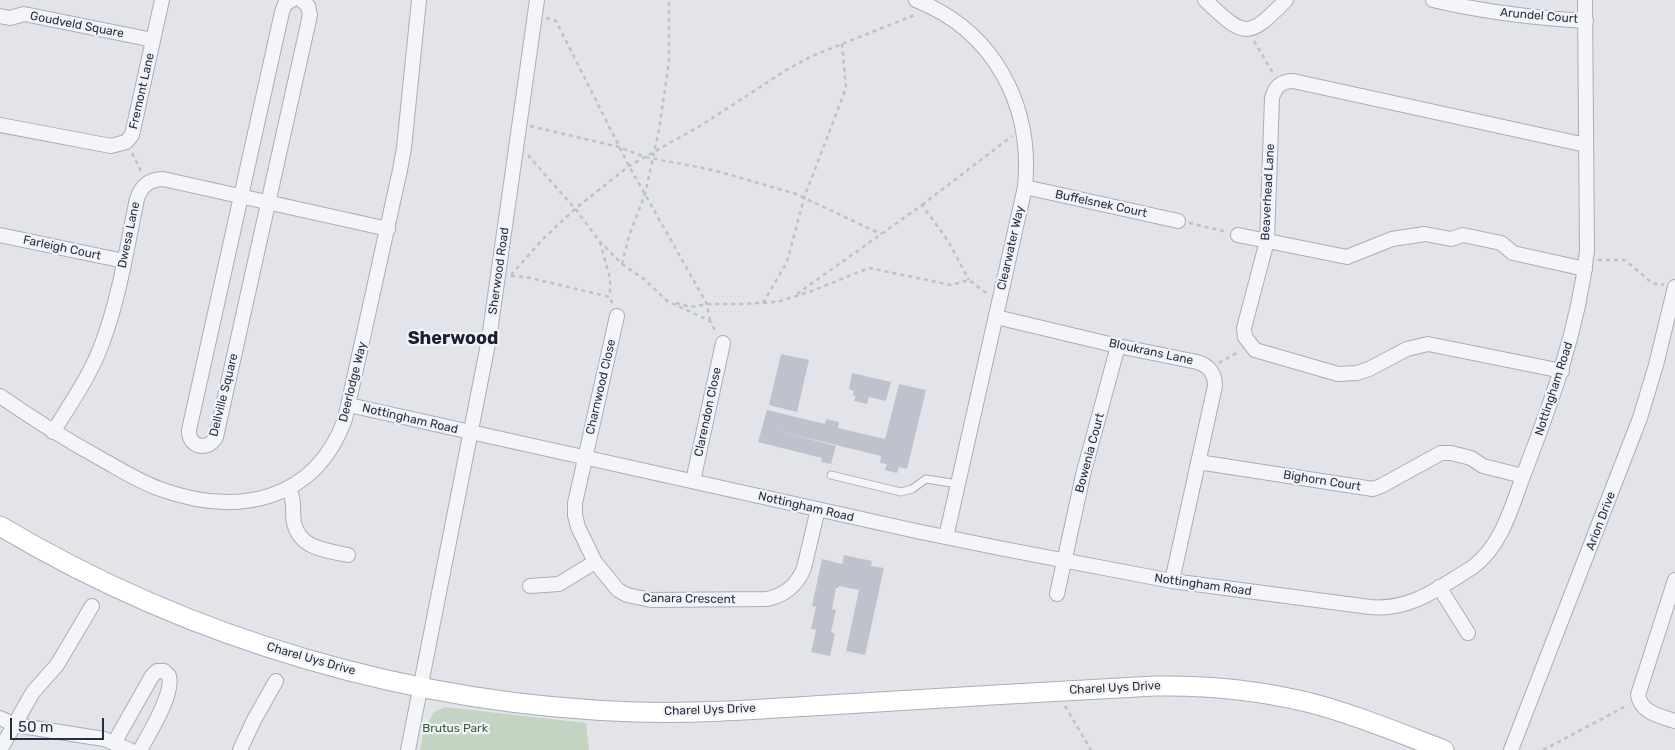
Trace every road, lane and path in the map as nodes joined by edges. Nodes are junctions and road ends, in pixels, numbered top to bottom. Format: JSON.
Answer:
{"nodes":[{"id":1,"x":162,"y":0,"type":"edge"},
{"id":2,"x":292,"y":0,"type":"edge"},
{"id":3,"x":301,"y":0,"type":"edge"},
{"id":4,"x":419,"y":0,"type":"edge"},
{"id":5,"x":669,"y":0,"type":"edge"},
{"id":6,"x":916,"y":0,"type":"edge"},
{"id":7,"x":1205,"y":0,"type":"edge"},
{"id":8,"x":1286,"y":0,"type":"edge"},
{"id":9,"x":1433,"y":0,"type":"edge"},
{"id":10,"x":1585,"y":0,"type":"edge"},
{"id":11,"x":536,"y":7,"type":"edge"},
{"id":12,"x":934,"y":7,"type":"junction"},
{"id":13,"x":0,"y":16,"type":"edge"},
{"id":14,"x":1586,"y":21,"type":"junction"},
{"id":15,"x":1246,"y":29,"type":"junction"},
{"id":16,"x":153,"y":40,"type":"junction"},
{"id":17,"x":842,"y":44,"type":"junction"},
{"id":18,"x":1280,"y":84,"type":"junction"},
{"id":19,"x":0,"y":125,"type":"edge"},
{"id":20,"x":519,"y":125,"type":"junction"},
{"id":21,"x":1024,"y":132,"type":"junction"},
{"id":22,"x":126,"y":142,"type":"junction"},
{"id":23,"x":1586,"y":145,"type":"junction"},
{"id":24,"x":619,"y":147,"type":"junction"},
{"id":25,"x":524,"y":151,"type":"dead end"},
{"id":26,"x":655,"y":151,"type":"junction"},
{"id":27,"x":644,"y":157,"type":"junction"},
{"id":28,"x":654,"y":158,"type":"junction"},
{"id":29,"x":629,"y":166,"type":"junction"},
{"id":30,"x":148,"y":183,"type":"junction"},
{"id":31,"x":1025,"y":187,"type":"junction"},
{"id":32,"x":645,"y":194,"type":"junction"},
{"id":33,"x":241,"y":196,"type":"junction"},
{"id":34,"x":804,"y":198,"type":"junction"},
{"id":35,"x":268,"y":202,"type":"junction"},
{"id":36,"x":922,"y":205,"type":"junction"},
{"id":37,"x":575,"y":209,"type":"junction"},
{"id":38,"x":1178,"y":221,"type":"joint"},
{"id":39,"x":388,"y":229,"type":"junction"},
{"id":40,"x":881,"y":234,"type":"junction"},
{"id":41,"x":0,"y":235,"type":"edge"},
{"id":42,"x":1238,"y":235,"type":"joint"},
{"id":43,"x":600,"y":242,"type":"junction"},
{"id":44,"x":1267,"y":242,"type":"junction"},
{"id":45,"x":124,"y":261,"type":"junction"},
{"id":46,"x":622,"y":264,"type":"junction"},
{"id":47,"x":1585,"y":269,"type":"junction"},
{"id":48,"x":504,"y":275,"type":"junction"},
{"id":49,"x":969,"y":280,"type":"junction"},
{"id":50,"x":1671,"y":286,"type":"edge"},
{"id":51,"x":794,"y":296,"type":"junction"},
{"id":52,"x":610,"y":297,"type":"junction"},
{"id":53,"x":667,"y":301,"type":"junction"},
{"id":54,"x":763,"y":302,"type":"junction"},
{"id":55,"x":999,"y":303,"type":"junction"},
{"id":56,"x":707,"y":304,"type":"junction"},
{"id":57,"x":617,"y":316,"type":"joint"},
{"id":58,"x":996,"y":317,"type":"junction"},
{"id":59,"x":710,"y":321,"type":"junction"},
{"id":60,"x":723,"y":343,"type":"joint"},
{"id":61,"x":1251,"y":345,"type":"junction"},
{"id":62,"x":1118,"y":346,"type":"junction"},
{"id":63,"x":1209,"y":369,"type":"junction"},
{"id":64,"x":1562,"y":371,"type":"junction"},
{"id":65,"x":0,"y":396,"type":"edge"},
{"id":66,"x":349,"y":405,"type":"junction"},
{"id":67,"x":53,"y":432,"type":"junction"},
{"id":68,"x":472,"y":432,"type":"junction"},
{"id":69,"x":586,"y":458,"type":"junction"},
{"id":70,"x":1198,"y":462,"type":"junction"},
{"id":71,"x":831,"y":475,"type":"dead end"},
{"id":72,"x":1523,"y":476,"type":"junction"},
{"id":73,"x":693,"y":482,"type":"junction"},
{"id":74,"x":958,"y":484,"type":"junction"},
{"id":75,"x":289,"y":489,"type":"junction"},
{"id":76,"x":818,"y":509,"type":"junction"},
{"id":77,"x":0,"y":526,"type":"edge"},
{"id":78,"x":946,"y":537,"type":"junction"},
{"id":79,"x":348,"y":555,"type":"dead end"},
{"id":80,"x":1064,"y":560,"type":"junction"},
{"id":81,"x":595,"y":562,"type":"junction"},
{"id":82,"x":1675,"y":580,"type":"edge"},
{"id":83,"x":1172,"y":581,"type":"junction"},
{"id":84,"x":530,"y":586,"type":"dead end"},
{"id":85,"x":1439,"y":587,"type":"junction"},
{"id":86,"x":1057,"y":594,"type":"dead end"},
{"id":87,"x":92,"y":606,"type":"dead end"},
{"id":88,"x":1468,"y":633,"type":"dead end"},
{"id":89,"x":276,"y":681,"type":"dead end"},
{"id":90,"x":420,"y":686,"type":"junction"},
{"id":91,"x":1056,"y":692,"type":"junction"},
{"id":92,"x":1638,"y":700,"type":"junction"},
{"id":93,"x":0,"y":718,"type":"edge"},
{"id":94,"x":1675,"y":721,"type":"edge"},
{"id":95,"x":14,"y":725,"type":"junction"},
{"id":96,"x":105,"y":744,"type":"edge"},
{"id":97,"x":0,"y":750,"type":"edge"},
{"id":98,"x":130,"y":750,"type":"edge"},
{"id":99,"x":140,"y":750,"type":"edge"},
{"id":100,"x":240,"y":750,"type":"edge"},
{"id":101,"x":408,"y":750,"type":"edge"},
{"id":102,"x":1091,"y":750,"type":"edge"},
{"id":103,"x":1444,"y":750,"type":"edge"},
{"id":104,"x":1511,"y":750,"type":"edge"},
{"id":105,"x":1543,"y":750,"type":"edge"}],
"edges":[{"from":1,"to":16,"type":"street","name":"Fremont Lane"},
{"from":2,"to":33,"type":"street","name":"Dellville Square"},
{"from":3,"to":35,"type":"street","name":"Dellville Square"},
{"from":4,"to":39,"type":"street","name":"Deerlodge Way"},
{"from":5,"to":26,"type":"path"},
{"from":6,"to":12,"type":"street","name":"Clearwater Way"},
{"from":7,"to":15,"type":"street"},
{"from":8,"to":15,"type":"street"},
{"from":9,"to":14,"type":"street","name":"Arundel Court"},
{"from":10,"to":14,"type":"street","name":"Nottingham Road"},
{"from":11,"to":20,"type":"street","name":"Sherwood Road"},
{"from":11,"to":24,"type":"path"},
{"from":12,"to":17,"type":"path"},
{"from":12,"to":21,"type":"street","name":"Clearwater Way"},
{"from":13,"to":16,"type":"street","name":"Goudveld Square"},
{"from":14,"to":23,"type":"street","name":"Nottingham Road"},
{"from":15,"to":18,"type":"path"},
{"from":16,"to":22,"type":"street","name":"Fremont Lane"},
{"from":17,"to":26,"type":"path"},
{"from":17,"to":34,"type":"path"},
{"from":18,"to":23,"type":"street"},
{"from":18,"to":44,"type":"street","name":"Beaverhead Lane"},
{"from":19,"to":22,"type":"street","name":"Fremont Lane"},
{"from":20,"to":24,"type":"path"},
{"from":20,"to":48,"type":"street","name":"Sherwood Road"},
{"from":21,"to":31,"type":"street","name":"Clearwater Way"},
{"from":21,"to":36,"type":"path"},
{"from":22,"to":30,"type":"path"},
{"from":23,"to":47,"type":"street","name":"Nottingham Road"},
{"from":24,"to":27,"type":"path"},
{"from":24,"to":29,"type":"path"},
{"from":25,"to":37,"type":"path"},
{"from":26,"to":27,"type":"path"},
{"from":26,"to":28,"type":"path"},
{"from":27,"to":28,"type":"path"},
{"from":27,"to":29,"type":"path"},
{"from":28,"to":32,"type":"path"},
{"from":28,"to":34,"type":"path"},
{"from":29,"to":32,"type":"path"},
{"from":29,"to":37,"type":"path"},
{"from":30,"to":33,"type":"street"},
{"from":30,"to":45,"type":"street","name":"Dwesa Lane"},
{"from":31,"to":38,"type":"street","name":"Buffelsnek Court"},
{"from":31,"to":55,"type":"street","name":"Clearwater Way"},
{"from":32,"to":46,"type":"path"},
{"from":32,"to":56,"type":"path"},
{"from":33,"to":35,"type":"street"},
{"from":33,"to":35,"type":"street","name":"Dellville Square"},
{"from":34,"to":40,"type":"path"},
{"from":34,"to":54,"type":"path"},
{"from":35,"to":39,"type":"street"},
{"from":36,"to":40,"type":"path"},
{"from":36,"to":49,"type":"path"},
{"from":37,"to":43,"type":"path"},
{"from":37,"to":48,"type":"path"},
{"from":38,"to":42,"type":"path"},
{"from":39,"to":66,"type":"street","name":"Deerlodge Way"},
{"from":40,"to":51,"type":"path"},
{"from":41,"to":45,"type":"street","name":"Farleigh Court"},
{"from":42,"to":44,"type":"street"},
{"from":43,"to":46,"type":"path"},
{"from":43,"to":52,"type":"path"},
{"from":44,"to":47,"type":"street"},
{"from":44,"to":61,"type":"street","name":"Beaverhead Lane"},
{"from":45,"to":67,"type":"street","name":"Dwesa Lane"},
{"from":46,"to":53,"type":"path"},
{"from":47,"to":50,"type":"path"},
{"from":47,"to":64,"type":"street","name":"Nottingham Road"},
{"from":48,"to":52,"type":"path"},
{"from":48,"to":68,"type":"street","name":"Sherwood Road"},
{"from":49,"to":51,"type":"path"},
{"from":49,"to":55,"type":"path"},
{"from":50,"to":104,"type":"street","name":"Arion Drive"},
{"from":51,"to":54,"type":"path"},
{"from":52,"to":57,"type":"path"},
{"from":53,"to":56,"type":"path"},
{"from":53,"to":59,"type":"path"},
{"from":54,"to":56,"type":"path"},
{"from":55,"to":58,"type":"street","name":"Clearwater Way"},
{"from":56,"to":59,"type":"path"},
{"from":57,"to":69,"type":"street","name":"Charnwood Close"},
{"from":58,"to":62,"type":"street","name":"Bloukrans Lane"},
{"from":58,"to":74,"type":"street","name":"Clearwater Way"},
{"from":59,"to":60,"type":"path"},
{"from":60,"to":73,"type":"street","name":"Clarendon Close"},
{"from":61,"to":63,"type":"path"},
{"from":61,"to":64,"type":"street"},
{"from":62,"to":63,"type":"street","name":"Bloukrans Lane"},
{"from":62,"to":80,"type":"street","name":"Bowenia Court"},
{"from":63,"to":70,"type":"street","name":"Bloukrans Lane"},
{"from":64,"to":72,"type":"street","name":"Nottingham Road"},
{"from":65,"to":67,"type":"street","name":"Deerlodge Way"},
{"from":66,"to":68,"type":"street","name":"Nottingham Road"},
{"from":66,"to":75,"type":"street","name":"Deerlodge Way"},
{"from":67,"to":75,"type":"street","name":"Deerlodge Way"},
{"from":68,"to":69,"type":"street","name":"Nottingham Road"},
{"from":68,"to":90,"type":"street","name":"Sherwood Road"},
{"from":69,"to":73,"type":"street","name":"Nottingham Road"},
{"from":69,"to":81,"type":"street","name":"Canara Crescent"},
{"from":70,"to":72,"type":"street","name":"Bighorn Court"},
{"from":70,"to":83,"type":"street","name":"Bloukrans Lane"},
{"from":71,"to":74,"type":"lane"},
{"from":72,"to":85,"type":"street","name":"Nottingham Road"},
{"from":73,"to":76,"type":"street","name":"Nottingham Road"},
{"from":74,"to":78,"type":"street","name":"Clearwater Way"},
{"from":75,"to":79,"type":"street"},
{"from":76,"to":78,"type":"street","name":"Nottingham Road"},
{"from":76,"to":81,"type":"street","name":"Canara Crescent"},
{"from":77,"to":90,"type":"main road","name":"Charel Uys Drive"},
{"from":78,"to":80,"type":"street","name":"Nottingham Road"},
{"from":80,"to":83,"type":"street","name":"Nottingham Road"},
{"from":80,"to":86,"type":"street","name":"Bowenia Court"},
{"from":81,"to":84,"type":"street"},
{"from":82,"to":92,"type":"street"},
{"from":83,"to":85,"type":"street","name":"Nottingham Road"},
{"from":85,"to":88,"type":"street"},
{"from":87,"to":95,"type":"street"},
{"from":89,"to":100,"type":"street"},
{"from":90,"to":91,"type":"main road","name":"Charel Uys Drive"},
{"from":90,"to":101,"type":"street","name":"Sherwood Road"},
{"from":91,"to":102,"type":"path"},
{"from":91,"to":103,"type":"main road","name":"Charel Uys Drive"},
{"from":92,"to":94,"type":"street"},
{"from":92,"to":105,"type":"path"},
{"from":93,"to":95,"type":"street"},
{"from":95,"to":96,"type":"street"},
{"from":95,"to":97,"type":"street"},
{"from":96,"to":98,"type":"street"},
{"from":96,"to":99,"type":"street"}]}
